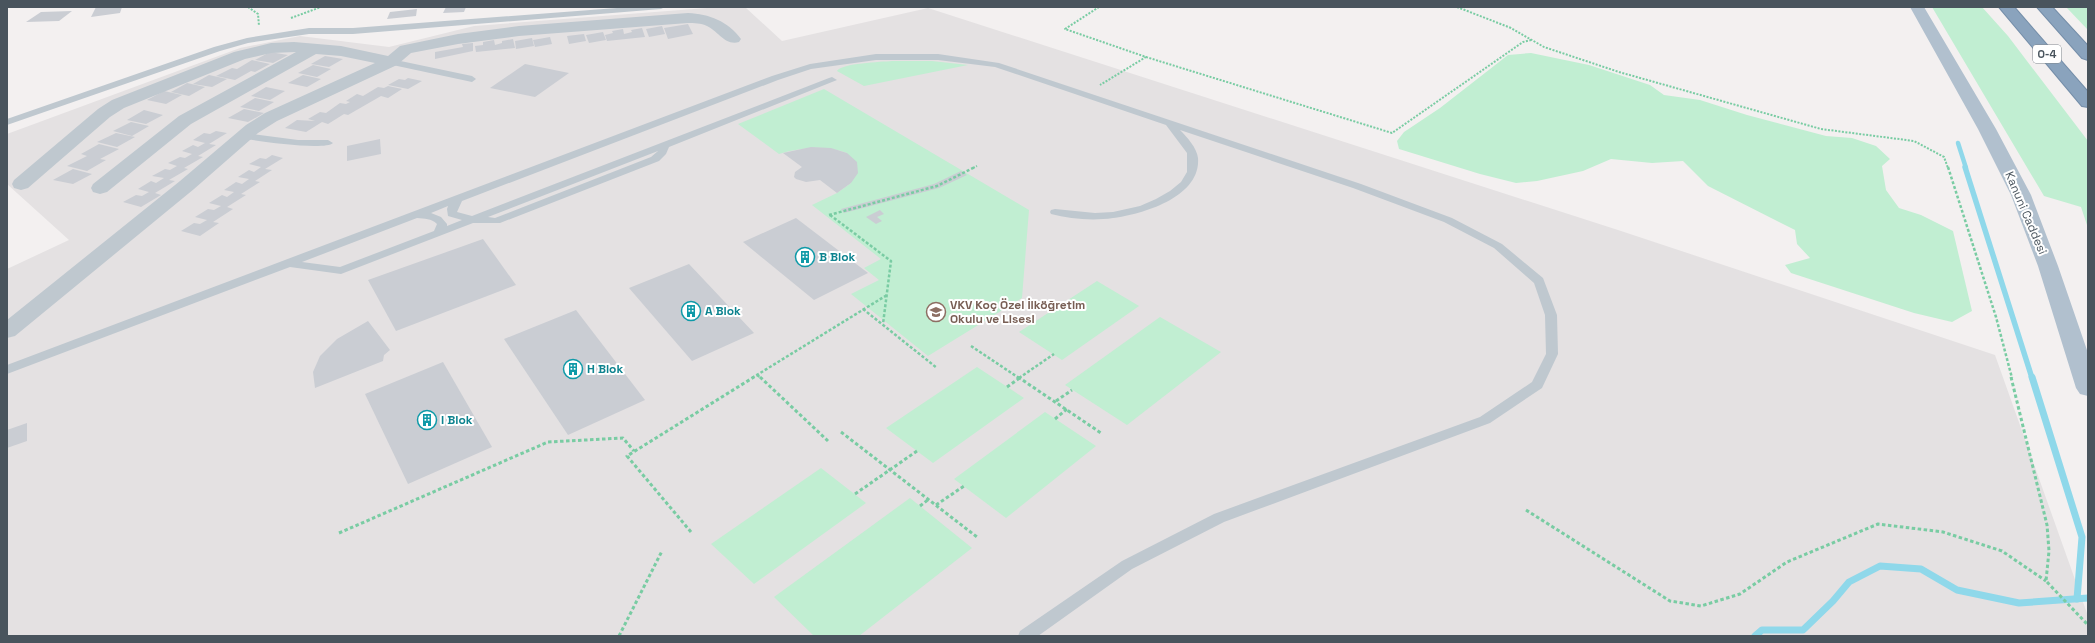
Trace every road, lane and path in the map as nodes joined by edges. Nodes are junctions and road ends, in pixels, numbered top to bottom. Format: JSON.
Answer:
{"nodes":[{"id":1,"x":248,"y":7,"type":"edge"},
{"id":2,"x":661,"y":7,"type":"edge"},
{"id":3,"x":1099,"y":7,"type":"edge"},
{"id":4,"x":1457,"y":7,"type":"edge"},
{"id":5,"x":1917,"y":7,"type":"edge"},
{"id":6,"x":2006,"y":7,"type":"edge"},
{"id":7,"x":2044,"y":7,"type":"edge"},
{"id":8,"x":259,"y":30,"type":"dead end"},
{"id":9,"x":733,"y":39,"type":"dead end"},
{"id":10,"x":1532,"y":40,"type":"junction"},
{"id":11,"x":313,"y":49,"type":"junction"},
{"id":12,"x":2088,"y":54,"type":"edge"},
{"id":13,"x":1146,"y":57,"type":"junction"},
{"id":14,"x":391,"y":62,"type":"junction"},
{"id":15,"x":472,"y":79,"type":"dead end"},
{"id":16,"x":832,"y":80,"type":"dead end"},
{"id":17,"x":1085,"y":94,"type":"junction"},
{"id":18,"x":2088,"y":102,"type":"edge"},
{"id":19,"x":7,"y":122,"type":"edge"},
{"id":20,"x":1169,"y":123,"type":"junction"},
{"id":21,"x":244,"y":136,"type":"junction"},
{"id":22,"x":328,"y":143,"type":"dead end"},
{"id":23,"x":977,"y":166,"type":"dead end"},
{"id":24,"x":21,"y":184,"type":"dead end"},
{"id":25,"x":100,"y":188,"type":"dead end"},
{"id":26,"x":458,"y":198,"type":"junction"},
{"id":27,"x":1055,"y":212,"type":"dead end"},
{"id":28,"x":415,"y":215,"type":"junction"},
{"id":29,"x":472,"y":220,"type":"junction"},
{"id":30,"x":438,"y":233,"type":"junction"},
{"id":31,"x":287,"y":263,"type":"junction"},
{"id":32,"x":887,"y":295,"type":"junction"},
{"id":33,"x":863,"y":308,"type":"junction"},
{"id":34,"x":883,"y":324,"type":"junction"},
{"id":35,"x":7,"y":331,"type":"edge"},
{"id":36,"x":971,"y":346,"type":"dead end"},
{"id":37,"x":1054,"y":354,"type":"dead end"},
{"id":38,"x":937,"y":368,"type":"dead end"},
{"id":39,"x":7,"y":370,"type":"edge"},
{"id":40,"x":757,"y":375,"type":"junction"},
{"id":41,"x":1019,"y":378,"type":"junction"},
{"id":42,"x":1007,"y":387,"type":"dead end"},
{"id":43,"x":2088,"y":388,"type":"edge"},
{"id":44,"x":1072,"y":390,"type":"dead end"},
{"id":45,"x":1056,"y":402,"type":"junction"},
{"id":46,"x":1067,"y":409,"type":"junction"},
{"id":47,"x":1055,"y":419,"type":"dead end"},
{"id":48,"x":841,"y":432,"type":"dead end"},
{"id":49,"x":1101,"y":433,"type":"dead end"},
{"id":50,"x":828,"y":441,"type":"dead end"},
{"id":51,"x":917,"y":451,"type":"dead end"},
{"id":52,"x":634,"y":452,"type":"junction"},
{"id":53,"x":890,"y":468,"type":"junction"},
{"id":54,"x":964,"y":486,"type":"dead end"},
{"id":55,"x":855,"y":494,"type":"dead end"},
{"id":56,"x":929,"y":500,"type":"junction"},
{"id":57,"x":936,"y":505,"type":"junction"},
{"id":58,"x":920,"y":506,"type":"dead end"},
{"id":59,"x":1526,"y":510,"type":"dead end"},
{"id":60,"x":691,"y":532,"type":"dead end"},
{"id":61,"x":340,"y":533,"type":"dead end"},
{"id":62,"x":977,"y":537,"type":"dead end"},
{"id":63,"x":662,"y":551,"type":"dead end"},
{"id":64,"x":2046,"y":581,"type":"junction"},
{"id":65,"x":2088,"y":625,"type":"edge"},
{"id":66,"x":620,"y":636,"type":"edge"},
{"id":67,"x":1026,"y":636,"type":"edge"}],
"edges":[{"from":1,"to":8,"type":"path"},
{"from":2,"to":19,"type":"lane"},
{"from":3,"to":13,"type":"path"},
{"from":4,"to":10,"type":"path"},
{"from":5,"to":43,"type":"main road","name":"Kanuni Caddesi"},
{"from":6,"to":18,"type":"highway","number":"O-4"},
{"from":7,"to":12,"type":"highway","number":"O-4"},
{"from":9,"to":14,"type":"street"},
{"from":10,"to":13,"type":"path"},
{"from":10,"to":64,"type":"path"},
{"from":11,"to":14,"type":"street"},
{"from":11,"to":24,"type":"street"},
{"from":11,"to":25,"type":"street"},
{"from":13,"to":17,"type":"path"},
{"from":14,"to":15,"type":"lane"},
{"from":14,"to":21,"type":"street"},
{"from":16,"to":29,"type":"lane"},
{"from":17,"to":20,"type":"lane"},
{"from":17,"to":26,"type":"lane"},
{"from":20,"to":27,"type":"lane"},
{"from":20,"to":67,"type":"lane"},
{"from":21,"to":22,"type":"lane"},
{"from":21,"to":35,"type":"street"},
{"from":23,"to":32,"type":"path"},
{"from":26,"to":28,"type":"lane"},
{"from":26,"to":29,"type":"lane"},
{"from":28,"to":30,"type":"lane"},
{"from":28,"to":31,"type":"lane"},
{"from":29,"to":30,"type":"lane"},
{"from":30,"to":31,"type":"lane"},
{"from":31,"to":39,"type":"lane"},
{"from":32,"to":33,"type":"path"},
{"from":32,"to":34,"type":"path"},
{"from":33,"to":34,"type":"path"},
{"from":33,"to":40,"type":"path"},
{"from":34,"to":38,"type":"path"},
{"from":36,"to":41,"type":"path"},
{"from":37,"to":41,"type":"path"},
{"from":40,"to":50,"type":"path"},
{"from":40,"to":52,"type":"path"},
{"from":41,"to":42,"type":"path"},
{"from":41,"to":45,"type":"path"},
{"from":44,"to":45,"type":"path"},
{"from":45,"to":46,"type":"path"},
{"from":46,"to":47,"type":"path"},
{"from":46,"to":49,"type":"path"},
{"from":48,"to":53,"type":"path"},
{"from":51,"to":53,"type":"path"},
{"from":52,"to":60,"type":"path"},
{"from":52,"to":61,"type":"path"},
{"from":53,"to":55,"type":"path"},
{"from":53,"to":56,"type":"path"},
{"from":54,"to":57,"type":"path"},
{"from":56,"to":57,"type":"path"},
{"from":56,"to":58,"type":"path"},
{"from":57,"to":62,"type":"path"},
{"from":59,"to":64,"type":"path"},
{"from":63,"to":66,"type":"path"},
{"from":64,"to":65,"type":"path"}]}
